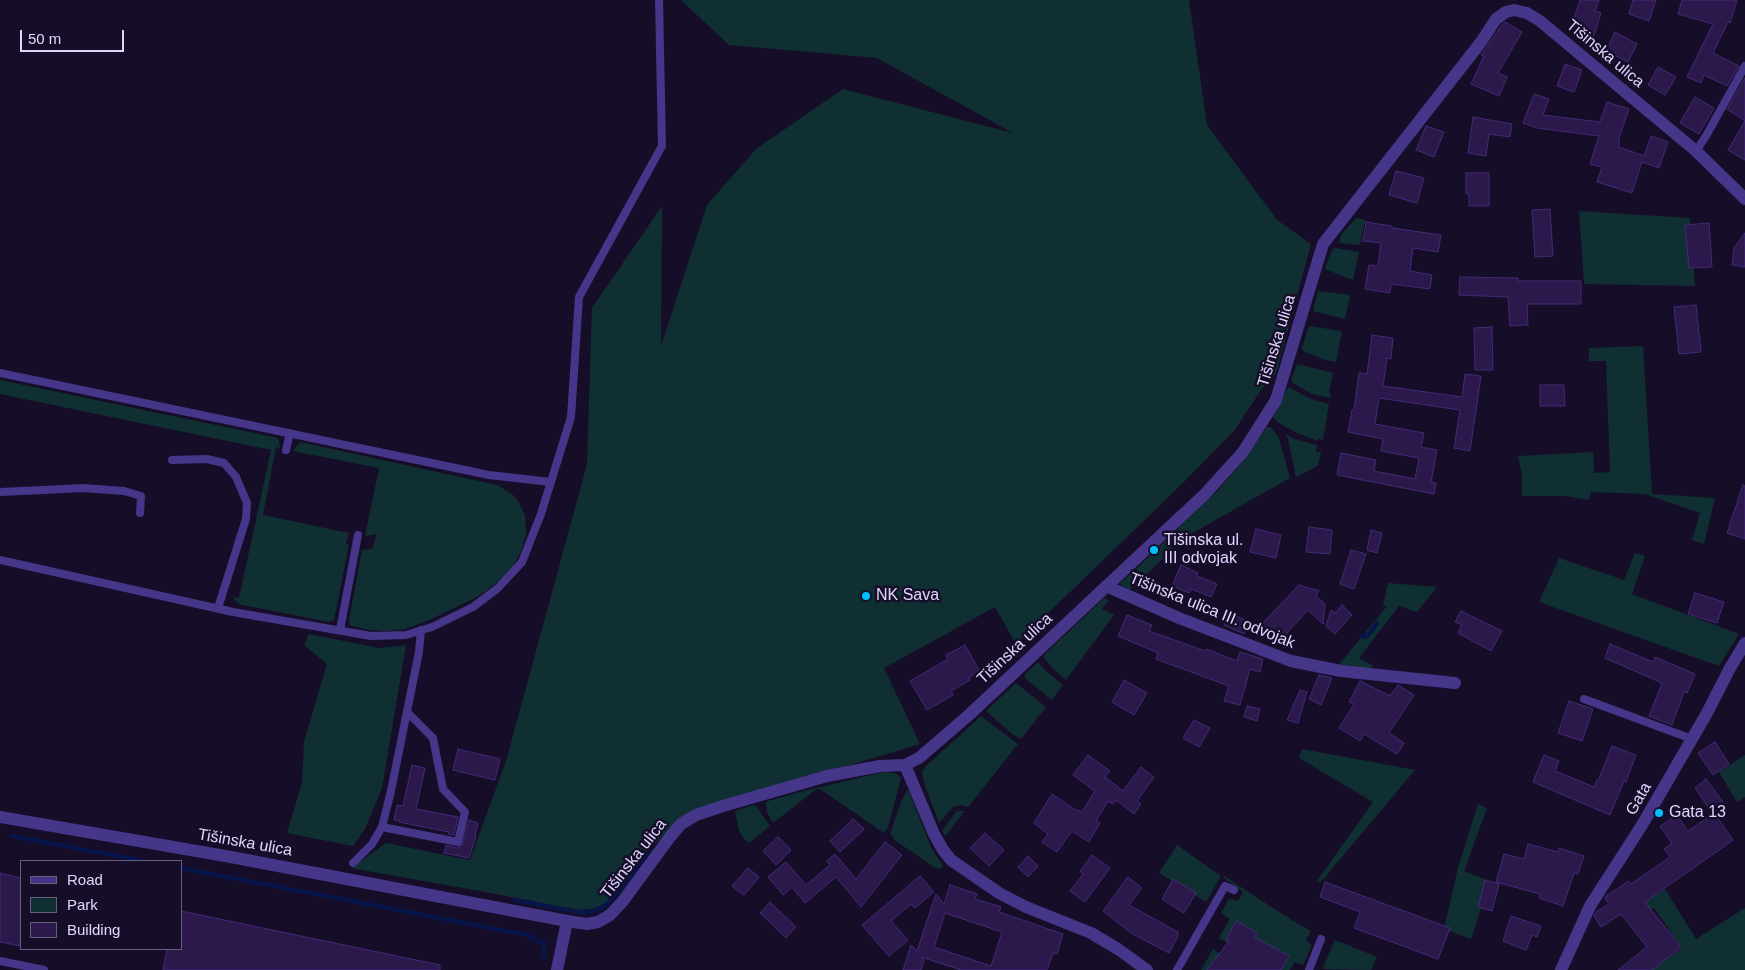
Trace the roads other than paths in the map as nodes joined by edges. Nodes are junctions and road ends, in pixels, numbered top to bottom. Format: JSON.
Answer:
{"nodes":[{"id":1,"x":659,"y":0,"type":"edge"},
{"id":2,"x":1745,"y":66,"type":"edge"},
{"id":3,"x":1696,"y":151,"type":"junction"},
{"id":4,"x":1745,"y":199,"type":"edge"},
{"id":5,"x":0,"y":373,"type":"edge"},
{"id":6,"x":290,"y":434,"type":"junction"},
{"id":7,"x":286,"y":450,"type":"dead end"},
{"id":8,"x":172,"y":460,"type":"dead end"},
{"id":9,"x":551,"y":482,"type":"junction"},
{"id":10,"x":0,"y":492,"type":"edge"},
{"id":11,"x":140,"y":513,"type":"dead end"},
{"id":12,"x":358,"y":535,"type":"dead end"},
{"id":13,"x":0,"y":560,"type":"edge"},
{"id":14,"x":1106,"y":586,"type":"junction"},
{"id":15,"x":218,"y":608,"type":"junction"},
{"id":16,"x":340,"y":630,"type":"junction"},
{"id":17,"x":421,"y":630,"type":"junction"},
{"id":18,"x":1745,"y":644,"type":"edge"},
{"id":19,"x":1454,"y":683,"type":"dead end"},
{"id":20,"x":1584,"y":700,"type":"dead end"},
{"id":21,"x":407,"y":712,"type":"junction"},
{"id":22,"x":1692,"y":739,"type":"junction"},
{"id":23,"x":905,"y":765,"type":"junction"},
{"id":24,"x":0,"y":817,"type":"edge"},
{"id":25,"x":382,"y":827,"type":"junction"},
{"id":26,"x":353,"y":863,"type":"dead end"},
{"id":27,"x":1234,"y":890,"type":"dead end"},
{"id":28,"x":567,"y":921,"type":"junction"},
{"id":29,"x":1321,"y":939,"type":"dead end"},
{"id":30,"x":0,"y":961,"type":"edge"},
{"id":31,"x":44,"y":970,"type":"edge"},
{"id":32,"x":557,"y":970,"type":"edge"},
{"id":33,"x":1147,"y":970,"type":"edge"},
{"id":34,"x":1177,"y":970,"type":"edge"},
{"id":35,"x":1309,"y":970,"type":"edge"},
{"id":36,"x":1561,"y":970,"type":"edge"}],
"edges":[{"from":1,"to":9,"type":"lane"},
{"from":2,"to":3,"type":"lane"},
{"from":3,"to":4,"type":"street","name":"Tišinska ulica"},
{"from":3,"to":14,"type":"street","name":"Tišinska ulica"},
{"from":5,"to":6,"type":"lane"},
{"from":6,"to":7,"type":"lane"},
{"from":6,"to":9,"type":"lane"},
{"from":8,"to":15,"type":"lane"},
{"from":9,"to":17,"type":"lane"},
{"from":10,"to":11,"type":"lane"},
{"from":12,"to":16,"type":"lane"},
{"from":13,"to":15,"type":"lane"},
{"from":14,"to":19,"type":"street","name":"Tišinska ulica III. odvojak"},
{"from":14,"to":23,"type":"street","name":"Tišinska ulica"},
{"from":15,"to":16,"type":"lane"},
{"from":16,"to":17,"type":"lane"},
{"from":17,"to":21,"type":"lane"},
{"from":18,"to":22,"type":"street","name":"Gata"},
{"from":20,"to":22,"type":"lane"},
{"from":21,"to":25,"type":"lane"},
{"from":21,"to":25,"type":"lane"},
{"from":22,"to":36,"type":"street","name":"Gata"},
{"from":23,"to":28,"type":"street","name":"Tišinska ulica"},
{"from":23,"to":33,"type":"street"},
{"from":24,"to":28,"type":"street","name":"Tišinska ulica"},
{"from":25,"to":26,"type":"lane"},
{"from":27,"to":34,"type":"lane"},
{"from":28,"to":32,"type":"street"},
{"from":29,"to":35,"type":"lane"},
{"from":30,"to":31,"type":"lane"}]}
